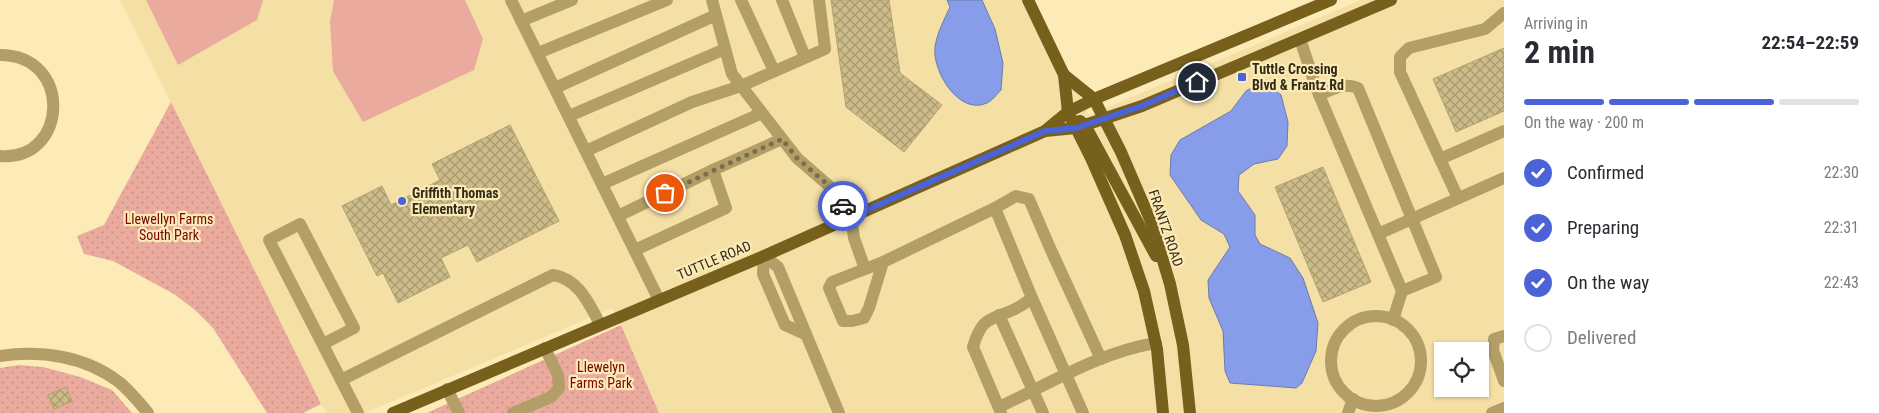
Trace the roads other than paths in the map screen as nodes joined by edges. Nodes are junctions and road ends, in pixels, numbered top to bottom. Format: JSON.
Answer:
{"nodes":[{"id":1,"x":511,"y":0,"type":"edge"},
{"id":2,"x":572,"y":0,"type":"edge"},
{"id":3,"x":667,"y":0,"type":"edge"},
{"id":4,"x":712,"y":0,"type":"edge"},
{"id":5,"x":741,"y":0,"type":"edge"},
{"id":6,"x":782,"y":0,"type":"edge"},
{"id":7,"x":818,"y":0,"type":"edge"},
{"id":8,"x":1028,"y":0,"type":"edge"},
{"id":9,"x":1331,"y":0,"type":"edge"},
{"id":10,"x":1391,"y":0,"type":"edge"},
{"id":11,"x":1504,"y":13,"type":"edge"},
{"id":12,"x":716,"y":15,"type":"junction"},
{"id":13,"x":522,"y":21,"type":"junction"},
{"id":14,"x":1300,"y":39,"type":"junction"},
{"id":15,"x":725,"y":49,"type":"junction"},
{"id":16,"x":0,"y":54,"type":"edge"},
{"id":17,"x":538,"y":54,"type":"junction"},
{"id":18,"x":805,"y":57,"type":"junction"},
{"id":19,"x":774,"y":71,"type":"junction"},
{"id":20,"x":1064,"y":75,"type":"junction"},
{"id":21,"x":741,"y":86,"type":"junction"},
{"id":22,"x":555,"y":88,"type":"junction"},
{"id":23,"x":1319,"y":96,"type":"junction"},
{"id":24,"x":1094,"y":99,"type":"junction"},
{"id":25,"x":1068,"y":112,"type":"junction"},
{"id":26,"x":762,"y":113,"type":"junction"},
{"id":27,"x":569,"y":116,"type":"junction"},
{"id":28,"x":1105,"y":119,"type":"junction"},
{"id":29,"x":1080,"y":127,"type":"junction"},
{"id":30,"x":1045,"y":131,"type":"junction"},
{"id":31,"x":1504,"y":131,"type":"edge"},
{"id":32,"x":782,"y":139,"type":"junction"},
{"id":33,"x":586,"y":151,"type":"junction"},
{"id":34,"x":0,"y":156,"type":"edge"},
{"id":35,"x":1440,"y":159,"type":"junction"},
{"id":36,"x":713,"y":170,"type":"junction"},
{"id":37,"x":1504,"y":178,"type":"edge"},
{"id":38,"x":602,"y":184,"type":"junction"},
{"id":39,"x":1458,"y":198,"type":"junction"},
{"id":40,"x":995,"y":208,"type":"junction"},
{"id":41,"x":618,"y":216,"type":"junction"},
{"id":42,"x":851,"y":217,"type":"junction"},
{"id":43,"x":1412,"y":218,"type":"junction"},
{"id":44,"x":1378,"y":234,"type":"junction"},
{"id":45,"x":635,"y":250,"type":"junction"},
{"id":46,"x":764,"y":256,"type":"junction"},
{"id":47,"x":883,"y":262,"type":"junction"},
{"id":48,"x":865,"y":269,"type":"junction"},
{"id":49,"x":1166,"y":273,"type":"junction"},
{"id":50,"x":1402,"y":291,"type":"junction"},
{"id":51,"x":1032,"y":298,"type":"junction"},
{"id":52,"x":659,"y":300,"type":"junction"},
{"id":53,"x":999,"y":315,"type":"junction"},
{"id":54,"x":1393,"y":320,"type":"junction"},
{"id":55,"x":600,"y":324,"type":"junction"},
{"id":56,"x":1504,"y":336,"type":"edge"},
{"id":57,"x":1156,"y":343,"type":"junction"},
{"id":58,"x":323,"y":344,"type":"junction"},
{"id":59,"x":545,"y":348,"type":"junction"},
{"id":60,"x":0,"y":356,"type":"edge"},
{"id":61,"x":1101,"y":359,"type":"junction"},
{"id":62,"x":1066,"y":375,"type":"junction"},
{"id":63,"x":341,"y":380,"type":"junction"},
{"id":64,"x":1504,"y":381,"type":"edge"},
{"id":65,"x":447,"y":389,"type":"junction"},
{"id":66,"x":1033,"y":391,"type":"junction"},
{"id":67,"x":1353,"y":399,"type":"junction"},
{"id":68,"x":1504,"y":408,"type":"edge"},
{"id":69,"x":1369,"y":409,"type":"edge"},
{"id":70,"x":1000,"y":410,"type":"edge"},
{"id":71,"x":148,"y":413,"type":"edge"},
{"id":72,"x":358,"y":413,"type":"edge"},
{"id":73,"x":392,"y":413,"type":"edge"},
{"id":74,"x":459,"y":413,"type":"edge"},
{"id":75,"x":513,"y":413,"type":"edge"},
{"id":76,"x":839,"y":413,"type":"edge"},
{"id":77,"x":1043,"y":413,"type":"edge"},
{"id":78,"x":1082,"y":413,"type":"edge"},
{"id":79,"x":1164,"y":413,"type":"edge"},
{"id":80,"x":1190,"y":413,"type":"edge"},
{"id":81,"x":1348,"y":413,"type":"edge"},
{"id":82,"x":1492,"y":413,"type":"edge"}],
"edges":[{"from":1,"to":13,"type":"street"},
{"from":2,"to":13,"type":"street"},
{"from":3,"to":17,"type":"street"},
{"from":4,"to":12,"type":"street"},
{"from":5,"to":19,"type":"street"},
{"from":6,"to":18,"type":"street"},
{"from":7,"to":18,"type":"street"},
{"from":8,"to":20,"type":"main road","name":"FRANTZ ROAD"},
{"from":9,"to":24,"type":"main road"},
{"from":10,"to":14,"type":"main road"},
{"from":11,"to":35,"type":"street"},
{"from":12,"to":15,"type":"street"},
{"from":12,"to":22,"type":"street"},
{"from":13,"to":17,"type":"street"},
{"from":14,"to":23,"type":"street"},
{"from":14,"to":28,"type":"main road"},
{"from":15,"to":21,"type":"street"},
{"from":15,"to":27,"type":"street"},
{"from":16,"to":34,"type":"street"},
{"from":17,"to":22,"type":"street"},
{"from":18,"to":19,"type":"street"},
{"from":19,"to":21,"type":"street"},
{"from":20,"to":24,"type":"main road","name":"FRANTZ ROAD"},
{"from":20,"to":25,"type":"main road","name":"FRANTZ ROAD"},
{"from":21,"to":26,"type":"street"},
{"from":21,"to":33,"type":"street"},
{"from":22,"to":27,"type":"street"},
{"from":23,"to":43,"type":"street"},
{"from":23,"to":44,"type":"street"},
{"from":24,"to":25,"type":"main road"},
{"from":24,"to":28,"type":"main road","name":"FRANTZ ROAD"},
{"from":25,"to":29,"type":"main road"},
{"from":25,"to":30,"type":"main road"},
{"from":26,"to":32,"type":"street"},
{"from":26,"to":38,"type":"street"},
{"from":27,"to":33,"type":"street"},
{"from":28,"to":29,"type":"main road"},
{"from":28,"to":49,"type":"main road","name":"FRANTZ ROAD"},
{"from":29,"to":30,"type":"main road"},
{"from":29,"to":49,"type":"main road"},
{"from":29,"to":57,"type":"main road"},
{"from":30,"to":42,"type":"main road","name":"TUTTLE ROAD"},
{"from":31,"to":35,"type":"street"},
{"from":32,"to":36,"type":"street"},
{"from":32,"to":42,"type":"street"},
{"from":33,"to":38,"type":"street"},
{"from":35,"to":39,"type":"street"},
{"from":36,"to":41,"type":"street"},
{"from":36,"to":45,"type":"street"},
{"from":37,"to":39,"type":"street"},
{"from":38,"to":41,"type":"street"},
{"from":39,"to":43,"type":"street"},
{"from":40,"to":47,"type":"street"},
{"from":40,"to":51,"type":"street"},
{"from":40,"to":61,"type":"street"},
{"from":41,"to":45,"type":"street"},
{"from":42,"to":46,"type":"main road","name":"TUTTLE ROAD"},
{"from":42,"to":48,"type":"street"},
{"from":43,"to":44,"type":"street"},
{"from":43,"to":50,"type":"street"},
{"from":44,"to":50,"type":"street"},
{"from":45,"to":52,"type":"street"},
{"from":46,"to":52,"type":"main road","name":"TUTTLE ROAD"},
{"from":46,"to":76,"type":"street"},
{"from":47,"to":48,"type":"street"},
{"from":47,"to":48,"type":"street"},
{"from":49,"to":80,"type":"main road","name":"FRANTZ ROAD"},
{"from":50,"to":54,"type":"street"},
{"from":51,"to":53,"type":"street"},
{"from":51,"to":62,"type":"street"},
{"from":52,"to":55,"type":"main road","name":"TUTTLE ROAD"},
{"from":53,"to":66,"type":"street"},
{"from":53,"to":70,"type":"street"},
{"from":54,"to":67,"type":"street"},
{"from":54,"to":69,"type":"street"},
{"from":55,"to":59,"type":"main road","name":"TUTTLE ROAD"},
{"from":55,"to":63,"type":"street"},
{"from":56,"to":64,"type":"street"},
{"from":57,"to":61,"type":"street"},
{"from":57,"to":79,"type":"main road"},
{"from":58,"to":58,"type":"street"},
{"from":58,"to":63,"type":"street"},
{"from":59,"to":65,"type":"main road","name":"TUTTLE ROAD"},
{"from":59,"to":75,"type":"street"},
{"from":60,"to":71,"type":"street"},
{"from":61,"to":62,"type":"street"},
{"from":62,"to":66,"type":"street"},
{"from":62,"to":78,"type":"street"},
{"from":63,"to":72,"type":"street"},
{"from":65,"to":73,"type":"main road","name":"TUTTLE ROAD"},
{"from":65,"to":74,"type":"street"},
{"from":66,"to":70,"type":"street"},
{"from":66,"to":77,"type":"street"},
{"from":67,"to":69,"type":"street"},
{"from":67,"to":81,"type":"street"},
{"from":68,"to":82,"type":"street"}]}
